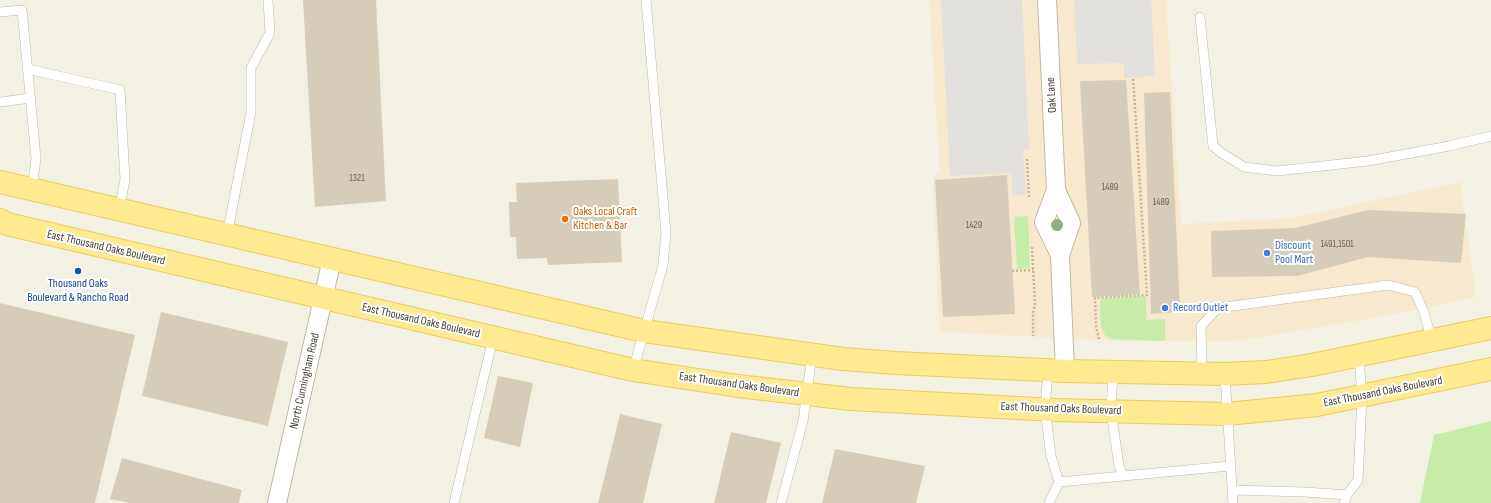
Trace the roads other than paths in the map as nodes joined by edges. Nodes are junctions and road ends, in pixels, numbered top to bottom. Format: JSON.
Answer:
{"nodes":[{"id":1,"x":268,"y":0,"type":"edge"},
{"id":2,"x":646,"y":0,"type":"edge"},
{"id":3,"x":1047,"y":0,"type":"edge"},
{"id":4,"x":0,"y":12,"type":"edge"},
{"id":5,"x":1200,"y":17,"type":"dead end"},
{"id":6,"x":28,"y":69,"type":"junction"},
{"id":7,"x":31,"y":98,"type":"junction"},
{"id":8,"x":0,"y":102,"type":"edge"},
{"id":9,"x":1491,"y":136,"type":"edge"},
{"id":10,"x":0,"y":182,"type":"edge"},
{"id":11,"x":32,"y":189,"type":"junction"},
{"id":12,"x":1056,"y":190,"type":"junction"},
{"id":13,"x":119,"y":210,"type":"junction"},
{"id":14,"x":0,"y":220,"type":"edge"},
{"id":15,"x":227,"y":236,"type":"junction"},
{"id":16,"x":1060,"y":255,"type":"junction"},
{"id":17,"x":332,"y":260,"type":"junction"},
{"id":18,"x":324,"y":299,"type":"junction"},
{"id":19,"x":1491,"y":328,"type":"edge"},
{"id":20,"x":644,"y":331,"type":"junction"},
{"id":21,"x":494,"y":338,"type":"junction"},
{"id":22,"x":1432,"y":341,"type":"junction"},
{"id":23,"x":812,"y":355,"type":"junction"},
{"id":24,"x":1359,"y":356,"type":"junction"},
{"id":25,"x":633,"y":370,"type":"junction"},
{"id":26,"x":1491,"y":370,"type":"edge"},
{"id":27,"x":1057,"y":371,"type":"junction"},
{"id":28,"x":1113,"y":372,"type":"junction"},
{"id":29,"x":1202,"y":374,"type":"junction"},
{"id":30,"x":1225,"y":374,"type":"junction"},
{"id":31,"x":807,"y":394,"type":"junction"},
{"id":32,"x":1362,"y":397,"type":"junction"},
{"id":33,"x":1045,"y":409,"type":"junction"},
{"id":34,"x":1111,"y":411,"type":"junction"},
{"id":35,"x":1227,"y":414,"type":"junction"},
{"id":36,"x":1230,"y":466,"type":"junction"},
{"id":37,"x":1123,"y":475,"type":"junction"},
{"id":38,"x":1059,"y":482,"type":"junction"},
{"id":39,"x":1232,"y":490,"type":"junction"},
{"id":40,"x":1346,"y":499,"type":"edge"},
{"id":41,"x":277,"y":503,"type":"edge"},
{"id":42,"x":454,"y":503,"type":"edge"},
{"id":43,"x":781,"y":503,"type":"edge"},
{"id":44,"x":1049,"y":503,"type":"edge"},
{"id":45,"x":1233,"y":503,"type":"edge"}],
"edges":[{"from":1,"to":15,"type":"lane"},
{"from":2,"to":20,"type":"lane"},
{"from":3,"to":12,"type":"street","name":"Oak Lane"},
{"from":4,"to":6,"type":"lane"},
{"from":5,"to":9,"type":"lane"},
{"from":6,"to":7,"type":"lane"},
{"from":6,"to":13,"type":"lane"},
{"from":7,"to":8,"type":"lane"},
{"from":7,"to":11,"type":"lane"},
{"from":10,"to":11,"type":"main road"},
{"from":11,"to":13,"type":"main road"},
{"from":12,"to":16,"type":"street","name":"Oak Lane"},
{"from":12,"to":16,"type":"street","name":"Oak Lane"},
{"from":13,"to":15,"type":"main road"},
{"from":14,"to":18,"type":"main road","name":"East Thousand Oaks Boulevard"},
{"from":15,"to":17,"type":"main road"},
{"from":16,"to":27,"type":"street","name":"Oak Lane"},
{"from":17,"to":18,"type":"street","name":"North Cunningham Road"},
{"from":17,"to":20,"type":"main road"},
{"from":18,"to":21,"type":"main road","name":"East Thousand Oaks Boulevard"},
{"from":18,"to":41,"type":"street","name":"North Cunningham Road"},
{"from":19,"to":22,"type":"main road"},
{"from":20,"to":23,"type":"main road"},
{"from":20,"to":25,"type":"lane"},
{"from":21,"to":25,"type":"main road","name":"East Thousand Oaks Boulevard"},
{"from":21,"to":42,"type":"lane"},
{"from":22,"to":24,"type":"main road"},
{"from":22,"to":29,"type":"lane"},
{"from":23,"to":27,"type":"main road"},
{"from":23,"to":31,"type":"lane"},
{"from":24,"to":30,"type":"main road"},
{"from":24,"to":32,"type":"lane"},
{"from":25,"to":31,"type":"main road","name":"East Thousand Oaks Boulevard"},
{"from":26,"to":32,"type":"main road","name":"East Thousand Oaks Boulevard"},
{"from":27,"to":28,"type":"main road"},
{"from":27,"to":33,"type":"lane"},
{"from":28,"to":29,"type":"main road"},
{"from":28,"to":34,"type":"lane"},
{"from":29,"to":30,"type":"main road"},
{"from":30,"to":35,"type":"lane"},
{"from":31,"to":33,"type":"main road","name":"East Thousand Oaks Boulevard"},
{"from":31,"to":43,"type":"lane"},
{"from":32,"to":35,"type":"main road","name":"East Thousand Oaks Boulevard"},
{"from":32,"to":40,"type":"lane"},
{"from":33,"to":34,"type":"main road","name":"East Thousand Oaks Boulevard"},
{"from":33,"to":38,"type":"lane"},
{"from":34,"to":35,"type":"main road","name":"East Thousand Oaks Boulevard"},
{"from":34,"to":37,"type":"lane"},
{"from":35,"to":36,"type":"lane"},
{"from":36,"to":37,"type":"lane"},
{"from":36,"to":39,"type":"lane"},
{"from":37,"to":38,"type":"lane"},
{"from":38,"to":44,"type":"lane"},
{"from":39,"to":40,"type":"lane"},
{"from":39,"to":45,"type":"lane"}]}
